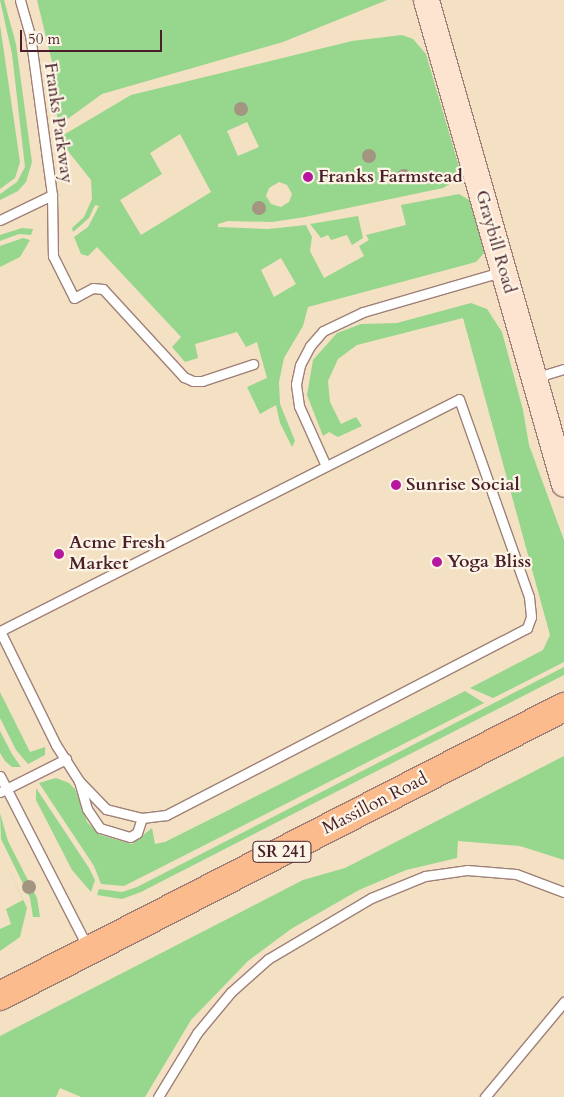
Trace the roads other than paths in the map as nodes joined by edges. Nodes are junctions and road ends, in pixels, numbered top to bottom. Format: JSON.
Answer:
{"nodes":[{"id":1,"x":20,"y":0,"type":"edge"},
{"id":2,"x":426,"y":0,"type":"edge"},
{"id":3,"x":52,"y":195,"type":"junction"},
{"id":4,"x":0,"y":220,"type":"edge"},
{"id":5,"x":504,"y":272,"type":"junction"},
{"id":6,"x":253,"y":364,"type":"dead end"},
{"id":7,"x":564,"y":369,"type":"edge"},
{"id":8,"x":534,"y":378,"type":"junction"},
{"id":9,"x":561,"y":459,"type":"edge"},
{"id":10,"x":326,"y":466,"type":"junction"},
{"id":11,"x":564,"y":484,"type":"edge"},
{"id":12,"x":0,"y":631,"type":"edge"},
{"id":13,"x":564,"y":707,"type":"edge"},
{"id":14,"x":66,"y":759,"type":"junction"},
{"id":15,"x":0,"y":776,"type":"edge"},
{"id":16,"x":79,"y":781,"type":"junction"},
{"id":17,"x":3,"y":790,"type":"edge"},
{"id":18,"x":142,"y":818,"type":"junction"},
{"id":19,"x":564,"y":892,"type":"edge"},
{"id":20,"x":89,"y":951,"type":"junction"},
{"id":21,"x":0,"y":996,"type":"edge"},
{"id":22,"x":564,"y":1002,"type":"edge"},
{"id":23,"x":158,"y":1097,"type":"edge"},
{"id":24,"x":485,"y":1097,"type":"edge"}],
"edges":[{"from":1,"to":3,"type":"lane","name":"Franks Parkway"},
{"from":2,"to":5,"type":"street","name":"Graybill Road"},
{"from":3,"to":4,"type":"lane","name":"Franks Parkway"},
{"from":3,"to":6,"type":"lane"},
{"from":5,"to":8,"type":"street","name":"Graybill Road"},
{"from":5,"to":10,"type":"lane"},
{"from":7,"to":8,"type":"lane"},
{"from":8,"to":9,"type":"street","name":"Graybill Road"},
{"from":9,"to":11,"type":"street","name":"Graybill Road"},
{"from":10,"to":12,"type":"lane"},
{"from":10,"to":18,"type":"lane"},
{"from":12,"to":14,"type":"lane"},
{"from":13,"to":20,"type":"main road","name":"Massillon Road","number":"SR 241"},
{"from":14,"to":16,"type":"lane"},
{"from":14,"to":17,"type":"lane"},
{"from":15,"to":17,"type":"lane"},
{"from":16,"to":18,"type":"lane"},
{"from":16,"to":18,"type":"lane"},
{"from":17,"to":20,"type":"lane"},
{"from":19,"to":23,"type":"lane"},
{"from":20,"to":21,"type":"main road","name":"Massillon Road","number":"SR 241"},
{"from":22,"to":24,"type":"lane"}]}
